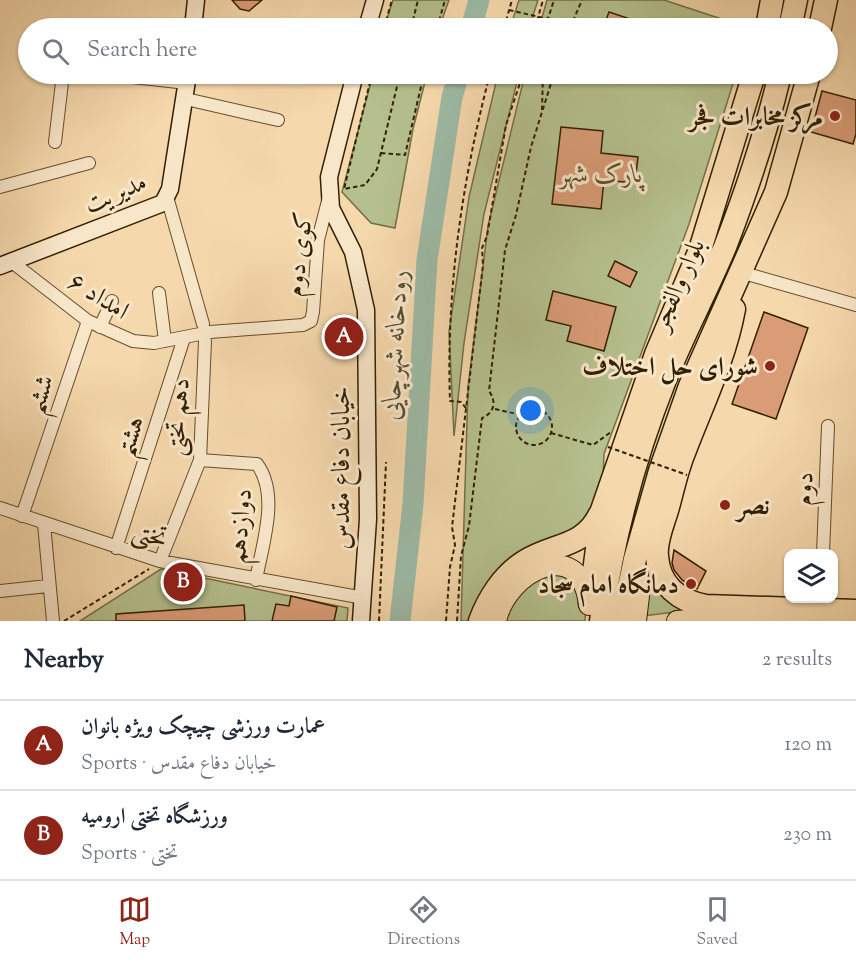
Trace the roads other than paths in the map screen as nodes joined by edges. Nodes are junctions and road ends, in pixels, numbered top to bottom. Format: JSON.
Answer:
{"nodes":[{"id":1,"x":196,"y":0,"type":"edge"},
{"id":2,"x":375,"y":0,"type":"edge"},
{"id":3,"x":772,"y":0,"type":"edge"},
{"id":4,"x":796,"y":0,"type":"edge"},
{"id":5,"x":826,"y":0,"type":"edge"},
{"id":6,"x":194,"y":18,"type":"edge"},
{"id":7,"x":370,"y":18,"type":"edge"},
{"id":8,"x":769,"y":18,"type":"edge"},
{"id":9,"x":792,"y":18,"type":"edge"},
{"id":10,"x":822,"y":18,"type":"edge"},
{"id":11,"x":62,"y":84,"type":"edge"},
{"id":12,"x":352,"y":84,"type":"edge"},
{"id":13,"x":751,"y":84,"type":"edge"},
{"id":14,"x":778,"y":84,"type":"edge"},
{"id":15,"x":806,"y":84,"type":"edge"},
{"id":16,"x":187,"y":85,"type":"edge"},
{"id":17,"x":278,"y":120,"type":"dead end"},
{"id":18,"x":55,"y":142,"type":"dead end"},
{"id":19,"x":89,"y":163,"type":"dead end"},
{"id":20,"x":0,"y":187,"type":"edge"},
{"id":21,"x":330,"y":193,"type":"junction"},
{"id":22,"x":167,"y":197,"type":"junction"},
{"id":23,"x":6,"y":264,"type":"edge"},
{"id":24,"x":740,"y":272,"type":"junction"},
{"id":25,"x":159,"y":293,"type":"dead end"},
{"id":26,"x":112,"y":301,"type":"dead end"},
{"id":27,"x":856,"y":305,"type":"edge"},
{"id":28,"x":88,"y":321,"type":"junction"},
{"id":29,"x":100,"y":327,"type":"junction"},
{"id":30,"x":204,"y":333,"type":"junction"},
{"id":31,"x":184,"y":338,"type":"junction"},
{"id":32,"x":165,"y":341,"type":"junction"},
{"id":33,"x":828,"y":426,"type":"dead end"},
{"id":34,"x":200,"y":460,"type":"junction"},
{"id":35,"x":0,"y":508,"type":"edge"},
{"id":36,"x":602,"y":510,"type":"junction"},
{"id":37,"x":22,"y":516,"type":"junction"},
{"id":38,"x":44,"y":524,"type":"junction"},
{"id":39,"x":116,"y":548,"type":"junction"},
{"id":40,"x":823,"y":549,"type":"edge"},
{"id":41,"x":160,"y":561,"type":"junction"},
{"id":42,"x":256,"y":580,"type":"junction"},
{"id":43,"x":48,"y":585,"type":"junction"},
{"id":44,"x":0,"y":591,"type":"edge"},
{"id":45,"x":363,"y":597,"type":"junction"},
{"id":46,"x":821,"y":610,"type":"edge"},
{"id":47,"x":856,"y":611,"type":"edge"},
{"id":48,"x":593,"y":617,"type":"edge"},
{"id":49,"x":627,"y":619,"type":"edge"},
{"id":50,"x":53,"y":621,"type":"edge"},
{"id":51,"x":361,"y":621,"type":"edge"},
{"id":52,"x":480,"y":621,"type":"edge"},
{"id":53,"x":496,"y":621,"type":"edge"},
{"id":54,"x":677,"y":621,"type":"edge"}],
"edges":[{"from":1,"to":6,"type":"street"},
{"from":2,"to":7,"type":"street"},
{"from":3,"to":8,"type":"highway"},
{"from":4,"to":9,"type":"highway"},
{"from":5,"to":10,"type":"highway"},
{"from":11,"to":18,"type":"street"},
{"from":12,"to":21,"type":"street","name":"خیابان دفاع مقدس"},
{"from":13,"to":36,"type":"highway"},
{"from":14,"to":48,"type":"highway","name":"بلوار والفجر"},
{"from":15,"to":24,"type":"highway","name":"بلوار والفجر"},
{"from":16,"to":17,"type":"street"},
{"from":16,"to":22,"type":"street","name":"مدیریت"},
{"from":19,"to":20,"type":"street"},
{"from":21,"to":30,"type":"street","name":"کوی دوم"},
{"from":21,"to":45,"type":"street","name":"خیابان دفاع مقدس"},
{"from":22,"to":23,"type":"street","name":"مدیریت"},
{"from":22,"to":30,"type":"street","name":"دهم تختی"},
{"from":23,"to":28,"type":"street","name":"امداد ۶"},
{"from":24,"to":27,"type":"street"},
{"from":24,"to":46,"type":"highway"},
{"from":24,"to":49,"type":"highway","name":"بلوار والفجر"},
{"from":25,"to":32,"type":"street"},
{"from":26,"to":29,"type":"street"},
{"from":28,"to":29,"type":"street","name":"امداد ۶"},
{"from":28,"to":37,"type":"street","name":"ششم"},
{"from":29,"to":32,"type":"street","name":"امداد ۶"},
{"from":30,"to":31,"type":"street","name":"امداد ۶"},
{"from":30,"to":34,"type":"street","name":"دهم تختی"},
{"from":31,"to":32,"type":"street","name":"امداد ۶"},
{"from":31,"to":39,"type":"street","name":"هشتم"},
{"from":33,"to":40,"type":"street","name":"دوم"},
{"from":34,"to":41,"type":"street","name":"دهم تختی"},
{"from":34,"to":42,"type":"street","name":"دوازدهم"},
{"from":35,"to":37,"type":"street","name":"تختی"},
{"from":36,"to":48,"type":"highway"},
{"from":36,"to":52,"type":"highway"},
{"from":37,"to":38,"type":"street","name":"تختی"},
{"from":38,"to":39,"type":"street","name":"تختی"},
{"from":38,"to":43,"type":"street"},
{"from":39,"to":41,"type":"street","name":"تختی"},
{"from":41,"to":42,"type":"street","name":"تختی"},
{"from":42,"to":45,"type":"street","name":"تختی"},
{"from":43,"to":44,"type":"street"},
{"from":43,"to":50,"type":"street"},
{"from":45,"to":51,"type":"street","name":"خیابان دفاع مقدس"},
{"from":46,"to":47,"type":"highway"},
{"from":46,"to":54,"type":"main road"},
{"from":48,"to":53,"type":"main road"}]}
